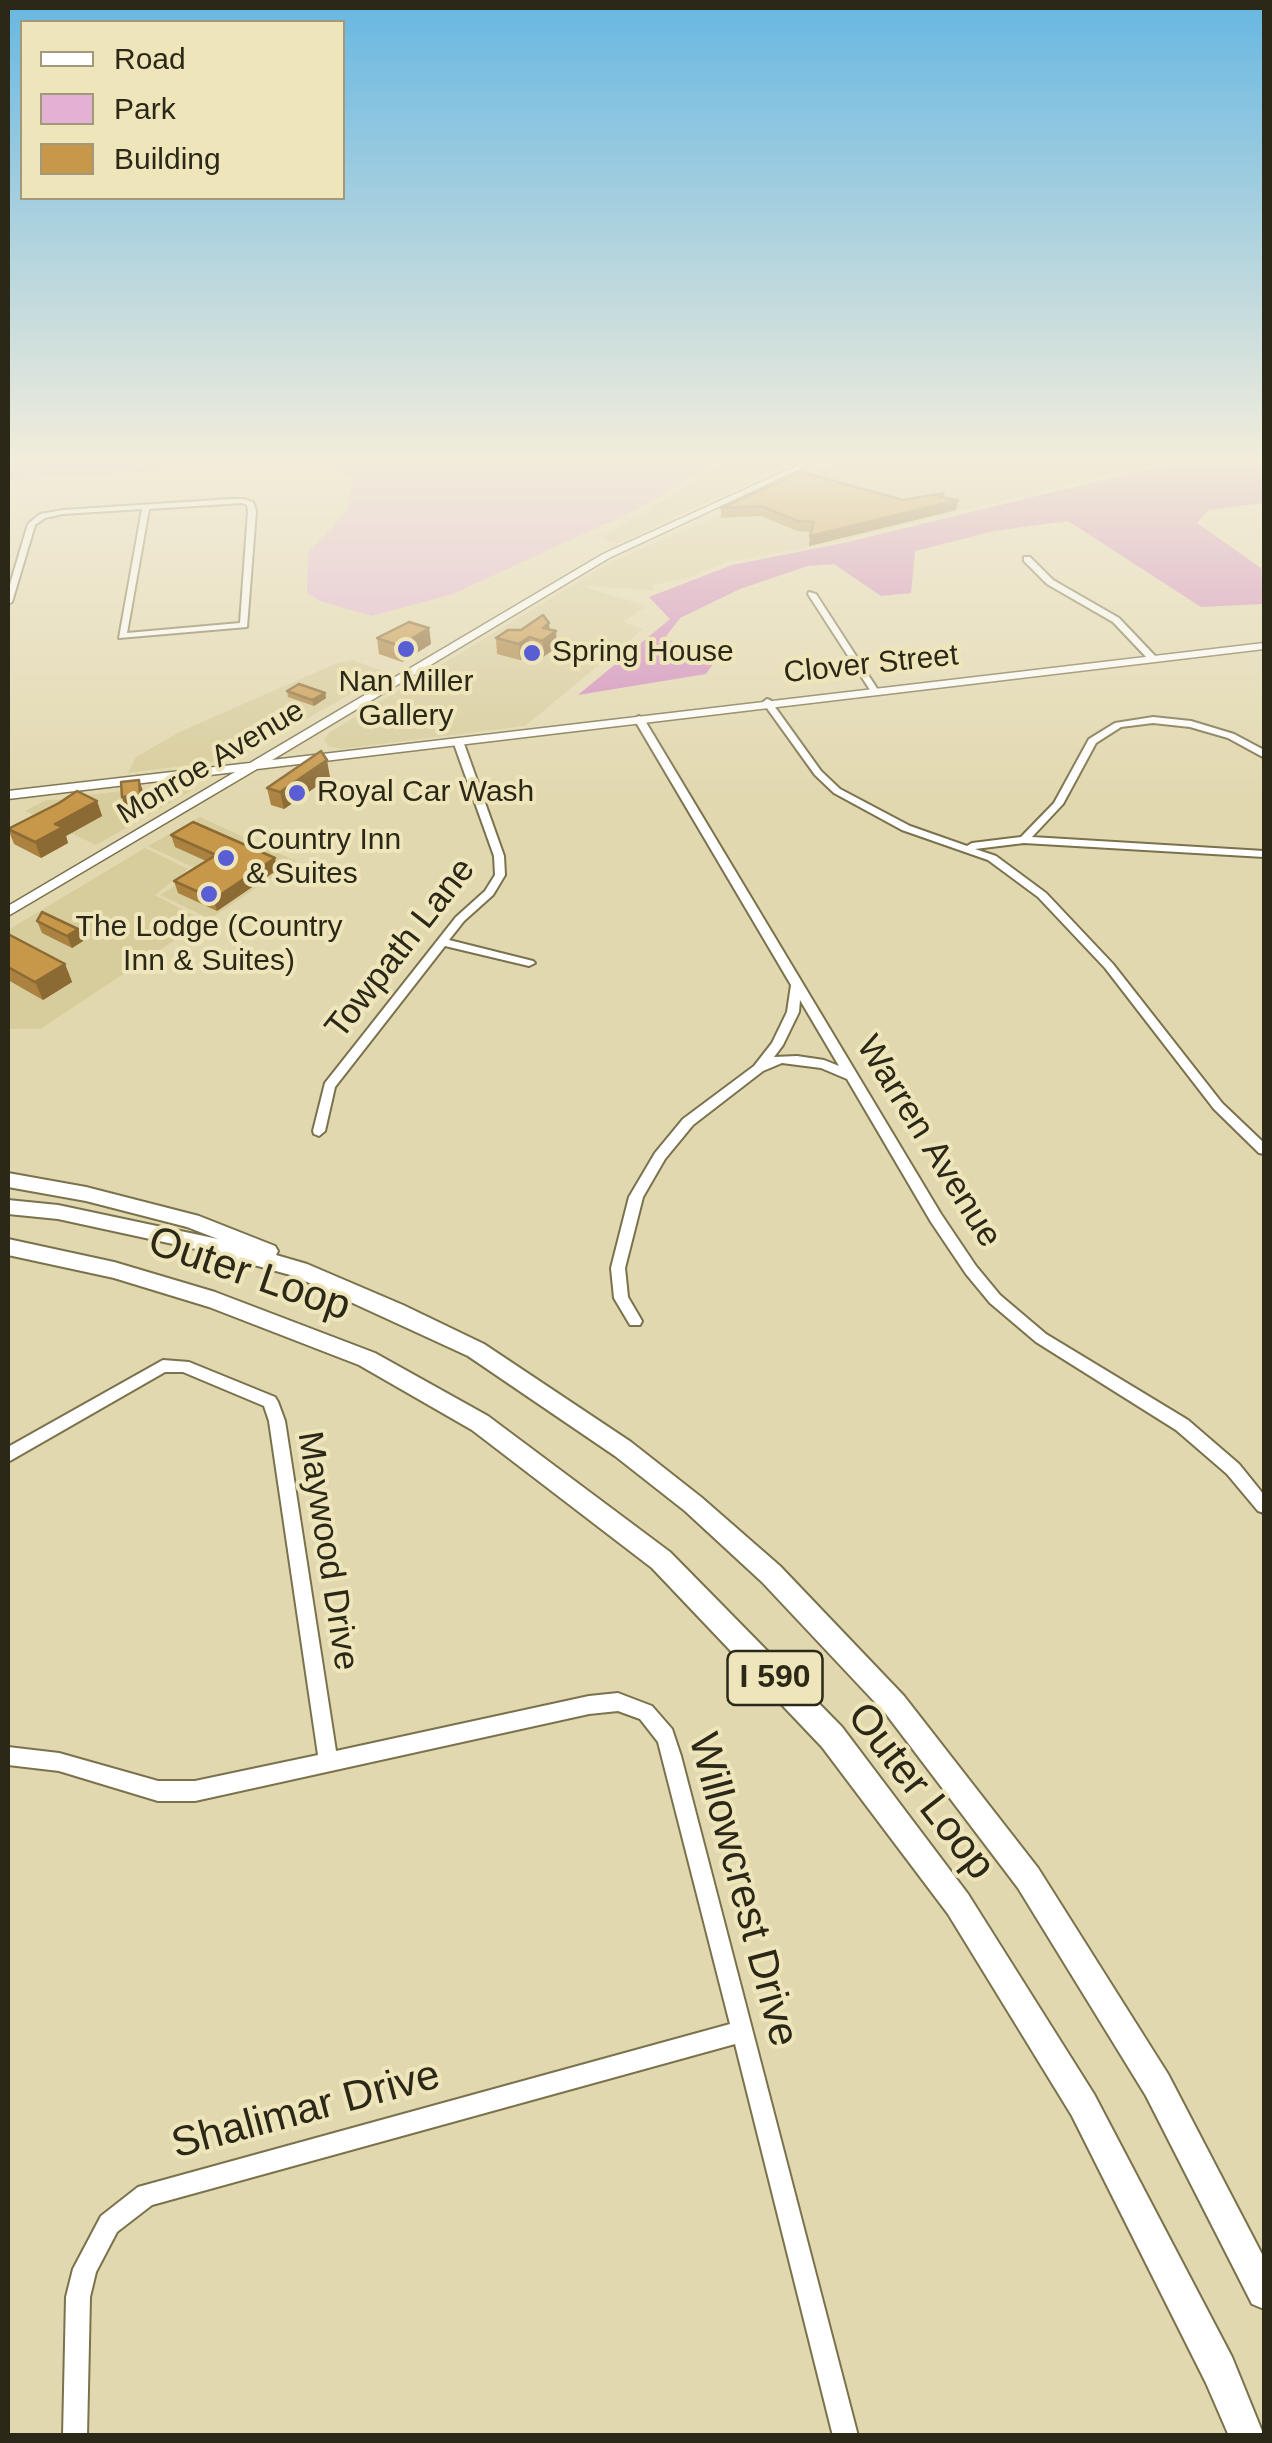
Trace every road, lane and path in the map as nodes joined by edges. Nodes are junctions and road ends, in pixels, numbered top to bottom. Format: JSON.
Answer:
{"nodes":[{"id":1,"x":16,"y":576,"type":"edge"},
{"id":2,"x":133,"y":576,"type":"edge"},
{"id":3,"x":247,"y":576,"type":"edge"},
{"id":4,"x":573,"y":576,"type":"edge"},
{"id":5,"x":1044,"y":576,"type":"edge"},
{"id":6,"x":812,"y":594,"type":"dead end"},
{"id":7,"x":8,"y":602,"type":"edge"},
{"id":8,"x":1264,"y":646,"type":"edge"},
{"id":9,"x":1153,"y":658,"type":"junction"},
{"id":10,"x":874,"y":690,"type":"junction"},
{"id":11,"x":767,"y":702,"type":"junction"},
{"id":12,"x":334,"y":719,"type":"junction"},
{"id":13,"x":639,"y":719,"type":"junction"},
{"id":14,"x":458,"y":741,"type":"junction"},
{"id":15,"x":354,"y":753,"type":"junction"},
{"id":16,"x":1264,"y":754,"type":"edge"},
{"id":17,"x":259,"y":765,"type":"junction"},
{"id":18,"x":175,"y":775,"type":"junction"},
{"id":19,"x":8,"y":795,"type":"edge"},
{"id":20,"x":202,"y":800,"type":"junction"},
{"id":21,"x":1021,"y":842,"type":"junction"},
{"id":22,"x":960,"y":846,"type":"junction"},
{"id":23,"x":1264,"y":854,"type":"edge"},
{"id":24,"x":1014,"y":872,"type":"junction"},
{"id":25,"x":8,"y":912,"type":"edge"},
{"id":26,"x":444,"y":942,"type":"junction"},
{"id":27,"x":529,"y":963,"type":"dead end"},
{"id":28,"x":796,"y":986,"type":"junction"},
{"id":29,"x":758,"y":1069,"type":"junction"},
{"id":30,"x":850,"y":1076,"type":"junction"},
{"id":31,"x":318,"y":1132,"type":"dead end"},
{"id":32,"x":1264,"y":1150,"type":"edge"},
{"id":33,"x":8,"y":1180,"type":"edge"},
{"id":34,"x":8,"y":1207,"type":"edge"},
{"id":35,"x":8,"y":1248,"type":"edge"},
{"id":36,"x":8,"y":1261,"type":"edge"},
{"id":37,"x":114,"y":1270,"type":"junction"},
{"id":38,"x":300,"y":1270,"type":"junction"},
{"id":39,"x":635,"y":1322,"type":"dead end"},
{"id":40,"x":8,"y":1455,"type":"edge"},
{"id":41,"x":1264,"y":1506,"type":"edge"},
{"id":42,"x":8,"y":1756,"type":"edge"},
{"id":43,"x":329,"y":1763,"type":"junction"},
{"id":44,"x":743,"y":2032,"type":"junction"},
{"id":45,"x":1264,"y":2292,"type":"edge"},
{"id":46,"x":74,"y":2436,"type":"edge"},
{"id":47,"x":846,"y":2436,"type":"edge"},
{"id":48,"x":1248,"y":2436,"type":"edge"}],
"edges":[{"from":1,"to":7,"type":"street"},
{"from":2,"to":3,"type":"street"},
{"from":4,"to":12,"type":"main road","name":"Monroe Avenue"},
{"from":5,"to":9,"type":"street"},
{"from":6,"to":10,"type":"street"},
{"from":8,"to":9,"type":"main road","name":"Clover Street"},
{"from":9,"to":10,"type":"main road","name":"Clover Street"},
{"from":10,"to":11,"type":"main road","name":"Clover Street"},
{"from":11,"to":13,"type":"main road","name":"Clover Street"},
{"from":11,"to":22,"type":"street"},
{"from":12,"to":15,"type":"main road"},
{"from":12,"to":17,"type":"main road","name":"Monroe Avenue"},
{"from":13,"to":14,"type":"main road","name":"Clover Street"},
{"from":13,"to":28,"type":"street","name":"Warren Avenue"},
{"from":14,"to":15,"type":"main road","name":"Clover Street"},
{"from":14,"to":26,"type":"street","name":"Towpath Lane"},
{"from":15,"to":17,"type":"main road","name":"Clover Street"},
{"from":16,"to":21,"type":"street"},
{"from":17,"to":18,"type":"main road","name":"Clover Street"},
{"from":17,"to":20,"type":"main road","name":"Monroe Avenue"},
{"from":18,"to":19,"type":"main road","name":"Clover Street"},
{"from":18,"to":20,"type":"main road"},
{"from":20,"to":25,"type":"main road","name":"Monroe Avenue"},
{"from":21,"to":22,"type":"street"},
{"from":21,"to":23,"type":"street"},
{"from":21,"to":24,"type":"street"},
{"from":22,"to":24,"type":"street"},
{"from":24,"to":32,"type":"street"},
{"from":26,"to":27,"type":"street"},
{"from":26,"to":31,"type":"street","name":"Towpath Lane"},
{"from":28,"to":29,"type":"street"},
{"from":28,"to":30,"type":"street","name":"Warren Avenue"},
{"from":29,"to":30,"type":"street"},
{"from":29,"to":39,"type":"street"},
{"from":30,"to":41,"type":"street","name":"Warren Avenue"},
{"from":33,"to":38,"type":"highway"},
{"from":34,"to":38,"type":"highway","name":"Outer Loop","number":"I 590"},
{"from":35,"to":37,"type":"highway","name":"Outer Loop","number":"I 590"},
{"from":36,"to":37,"type":"highway"},
{"from":37,"to":48,"type":"highway","name":"Outer Loop","number":"I 590"},
{"from":38,"to":45,"type":"highway","name":"Outer Loop","number":"I 590"},
{"from":40,"to":43,"type":"street","name":"Maywood Drive"},
{"from":42,"to":43,"type":"street","name":"Willowcrest Drive"},
{"from":43,"to":44,"type":"street","name":"Willowcrest Drive"},
{"from":44,"to":46,"type":"street","name":"Shalimar Drive"},
{"from":44,"to":47,"type":"street","name":"Willowcrest Drive"}]}
